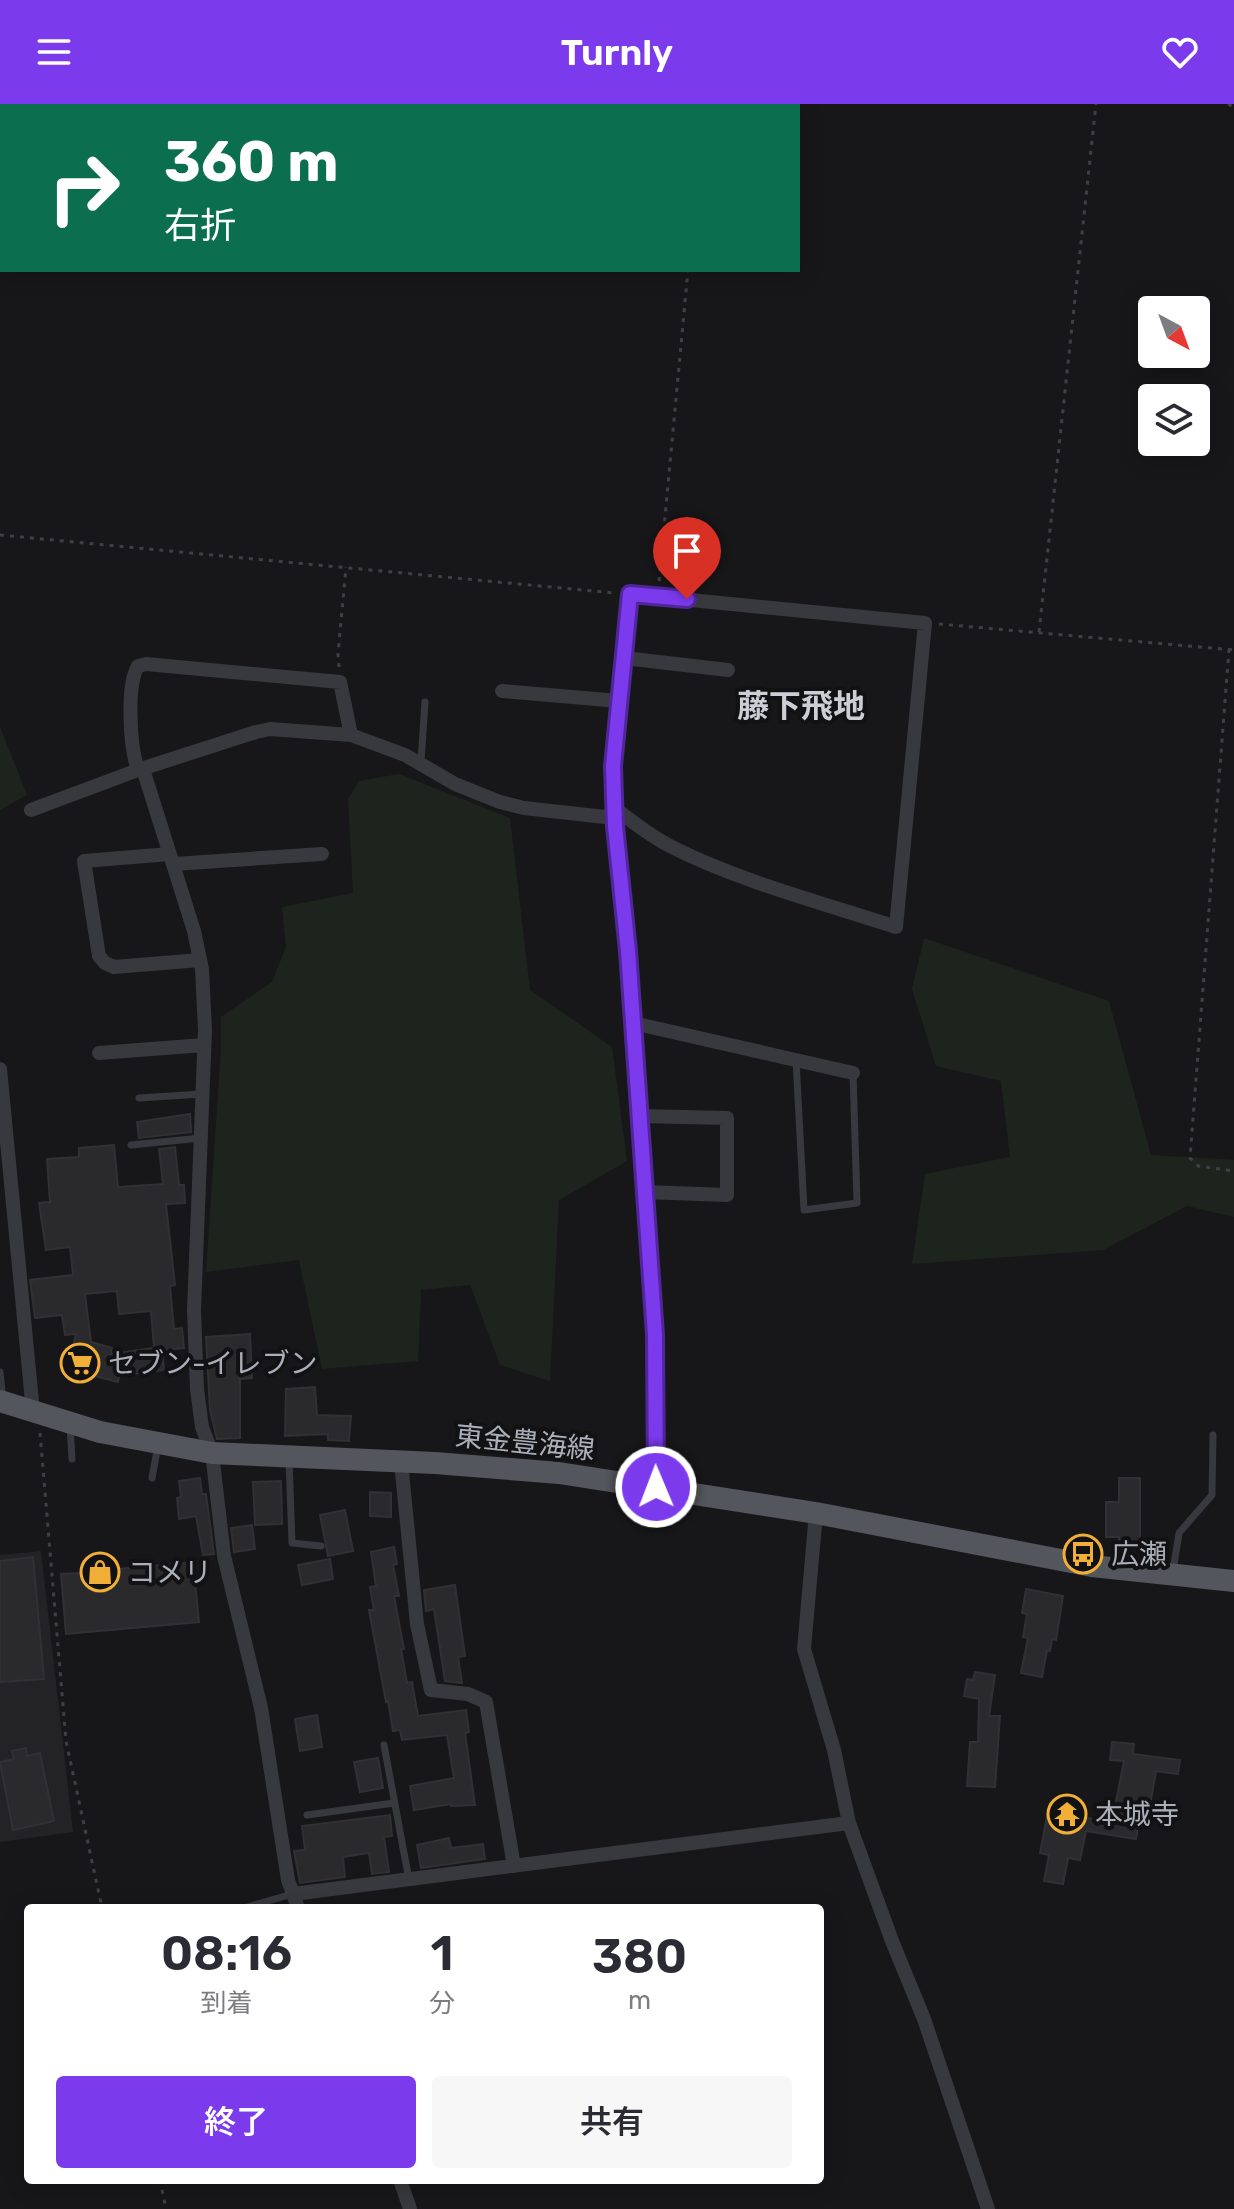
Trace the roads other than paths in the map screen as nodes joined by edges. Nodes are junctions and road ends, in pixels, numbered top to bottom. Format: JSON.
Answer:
{"nodes":[{"id":1,"x":624,"y":658,"type":"junction"},
{"id":2,"x":728,"y":670,"type":"dead end"},
{"id":3,"x":502,"y":691,"type":"dead end"},
{"id":4,"x":619,"y":701,"type":"junction"},
{"id":5,"x":425,"y":702,"type":"dead end"},
{"id":6,"x":351,"y":735,"type":"junction"},
{"id":7,"x":421,"y":762,"type":"junction"},
{"id":8,"x":140,"y":769,"type":"junction"},
{"id":9,"x":31,"y":810,"type":"dead end"},
{"id":10,"x":614,"y":813,"type":"junction"},
{"id":11,"x":322,"y":854,"type":"dead end"},
{"id":12,"x":172,"y":859,"type":"junction"},
{"id":13,"x":200,"y":960,"type":"junction"},
{"id":14,"x":633,"y":1023,"type":"junction"},
{"id":15,"x":204,"y":1045,"type":"junction"},
{"id":16,"x":99,"y":1053,"type":"dead end"},
{"id":17,"x":796,"y":1060,"type":"junction"},
{"id":18,"x":0,"y":1069,"type":"edge"},
{"id":19,"x":853,"y":1073,"type":"joint"},
{"id":20,"x":202,"y":1094,"type":"junction"},
{"id":21,"x":139,"y":1098,"type":"dead end"},
{"id":22,"x":640,"y":1116,"type":"junction"},
{"id":23,"x":201,"y":1138,"type":"junction"},
{"id":24,"x":131,"y":1145,"type":"dead end"},
{"id":25,"x":645,"y":1192,"type":"junction"},
{"id":26,"x":0,"y":1372,"type":"edge"},
{"id":27,"x":2,"y":1401,"type":"edge"},
{"id":28,"x":36,"y":1412,"type":"junction"},
{"id":29,"x":70,"y":1423,"type":"junction"},
{"id":30,"x":1213,"y":1435,"type":"dead end"},
{"id":31,"x":158,"y":1443,"type":"junction"},
{"id":32,"x":212,"y":1453,"type":"junction"},
{"id":33,"x":289,"y":1457,"type":"junction"},
{"id":34,"x":72,"y":1459,"type":"dead end"},
{"id":35,"x":401,"y":1462,"type":"junction"},
{"id":36,"x":152,"y":1478,"type":"dead end"},
{"id":37,"x":656,"y":1487,"type":"junction"},
{"id":38,"x":816,"y":1513,"type":"junction"},
{"id":39,"x":321,"y":1546,"type":"dead end"},
{"id":40,"x":1172,"y":1575,"type":"junction"},
{"id":41,"x":1234,"y":1581,"type":"edge"},
{"id":42,"x":384,"y":1745,"type":"dead end"},
{"id":43,"x":394,"y":1803,"type":"junction"},
{"id":44,"x":307,"y":1815,"type":"dead end"},
{"id":45,"x":849,"y":1823,"type":"junction"},
{"id":46,"x":514,"y":1866,"type":"junction"},
{"id":47,"x":409,"y":1880,"type":"junction"},
{"id":48,"x":296,"y":1901,"type":"edge"},
{"id":49,"x":274,"y":1904,"type":"edge"},
{"id":50,"x":401,"y":2184,"type":"edge"},
{"id":51,"x":410,"y":2209,"type":"edge"},
{"id":52,"x":988,"y":2209,"type":"edge"}],
"edges":[{"from":1,"to":2,"type":"street"},
{"from":1,"to":4,"type":"street"},
{"from":1,"to":10,"type":"street"},
{"from":3,"to":4,"type":"street"},
{"from":4,"to":10,"type":"street"},
{"from":5,"to":7,"type":"lane"},
{"from":6,"to":7,"type":"street"},
{"from":6,"to":8,"type":"street"},
{"from":6,"to":8,"type":"street"},
{"from":7,"to":10,"type":"street"},
{"from":8,"to":9,"type":"street"},
{"from":8,"to":12,"type":"street"},
{"from":10,"to":14,"type":"street"},
{"from":11,"to":12,"type":"street"},
{"from":12,"to":13,"type":"street"},
{"from":12,"to":13,"type":"street"},
{"from":13,"to":15,"type":"street"},
{"from":14,"to":17,"type":"street"},
{"from":14,"to":22,"type":"street"},
{"from":15,"to":16,"type":"street"},
{"from":15,"to":20,"type":"street"},
{"from":17,"to":19,"type":"street"},
{"from":17,"to":19,"type":"lane"},
{"from":18,"to":28,"type":"street"},
{"from":20,"to":21,"type":"lane"},
{"from":20,"to":23,"type":"street"},
{"from":22,"to":25,"type":"street"},
{"from":22,"to":25,"type":"street"},
{"from":23,"to":24,"type":"lane"},
{"from":23,"to":32,"type":"street"},
{"from":25,"to":37,"type":"street"},
{"from":26,"to":27,"type":"lane"},
{"from":27,"to":28,"type":"main road","name":"東金豊海線"},
{"from":28,"to":29,"type":"main road","name":"東金豊海線"},
{"from":29,"to":31,"type":"main road","name":"東金豊海線"},
{"from":29,"to":34,"type":"lane"},
{"from":30,"to":40,"type":"lane"},
{"from":31,"to":32,"type":"main road","name":"東金豊海線"},
{"from":31,"to":36,"type":"lane"},
{"from":32,"to":33,"type":"main road","name":"東金豊海線"},
{"from":32,"to":48,"type":"street"},
{"from":33,"to":35,"type":"main road","name":"東金豊海線"},
{"from":33,"to":39,"type":"lane"},
{"from":35,"to":37,"type":"main road","name":"東金豊海線"},
{"from":35,"to":46,"type":"street"},
{"from":37,"to":38,"type":"main road","name":"東金豊海線"},
{"from":38,"to":40,"type":"main road","name":"東金豊海線"},
{"from":38,"to":45,"type":"street"},
{"from":40,"to":41,"type":"main road","name":"東金豊海線"},
{"from":42,"to":43,"type":"lane"},
{"from":43,"to":44,"type":"lane"},
{"from":43,"to":47,"type":"lane"},
{"from":45,"to":46,"type":"street"},
{"from":45,"to":52,"type":"street"},
{"from":46,"to":47,"type":"street"},
{"from":47,"to":48,"type":"street"},
{"from":48,"to":49,"type":"lane"},
{"from":50,"to":51,"type":"street"}]}
